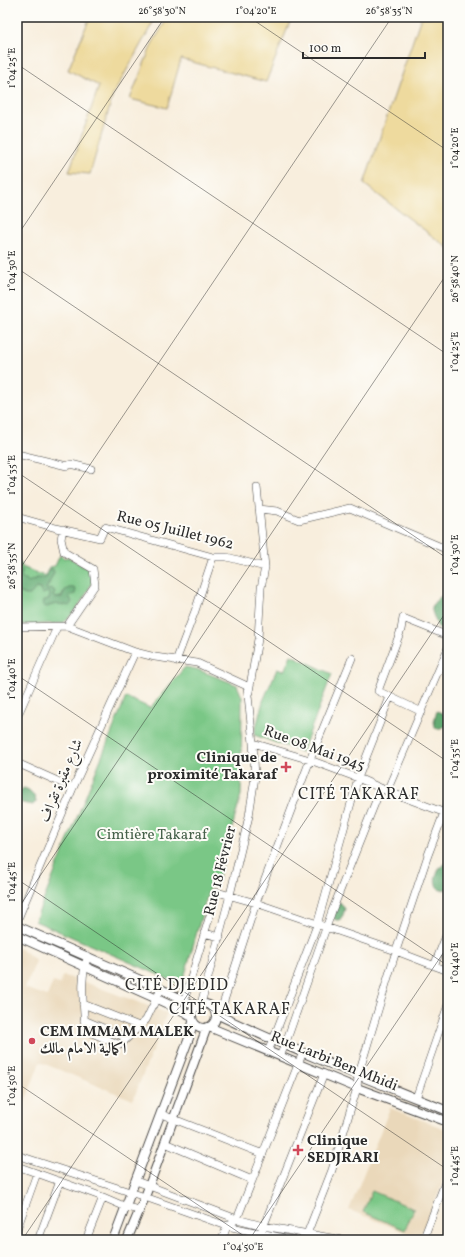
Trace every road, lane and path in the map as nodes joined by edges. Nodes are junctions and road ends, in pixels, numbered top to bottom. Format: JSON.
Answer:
{"nodes":[{"id":1,"x":17,"y":454,"type":"edge"},
{"id":2,"x":91,"y":469,"type":"dead end"},
{"id":3,"x":257,"y":487,"type":"dead end"},
{"id":4,"x":259,"y":509,"type":"junction"},
{"id":5,"x":17,"y":517,"type":"edge"},
{"id":6,"x":63,"y":529,"type":"junction"},
{"id":7,"x":448,"y":550,"type":"edge"},
{"id":8,"x":213,"y":557,"type":"junction"},
{"id":9,"x":264,"y":567,"type":"junction"},
{"id":10,"x":67,"y":626,"type":"junction"},
{"id":11,"x":17,"y":627,"type":"edge"},
{"id":12,"x":57,"y":627,"type":"junction"},
{"id":13,"x":448,"y":636,"type":"edge"},
{"id":14,"x":448,"y":648,"type":"edge"},
{"id":15,"x":135,"y":652,"type":"junction"},
{"id":16,"x":352,"y":658,"type":"dead end"},
{"id":17,"x":176,"y":661,"type":"junction"},
{"id":18,"x":248,"y":694,"type":"junction"},
{"id":19,"x":390,"y":697,"type":"junction"},
{"id":20,"x":422,"y":712,"type":"junction"},
{"id":21,"x":17,"y":717,"type":"edge"},
{"id":22,"x":253,"y":743,"type":"junction"},
{"id":23,"x":310,"y":760,"type":"junction"},
{"id":24,"x":17,"y":763,"type":"edge"},
{"id":25,"x":358,"y":778,"type":"junction"},
{"id":26,"x":73,"y":788,"type":"junction"},
{"id":27,"x":384,"y":790,"type":"junction"},
{"id":28,"x":448,"y":802,"type":"edge"},
{"id":29,"x":446,"y":813,"type":"edge"},
{"id":30,"x":230,"y":895,"type":"junction"},
{"id":31,"x":256,"y":903,"type":"junction"},
{"id":32,"x":17,"y":921,"type":"edge"},
{"id":33,"x":317,"y":925,"type":"junction"},
{"id":34,"x":17,"y":926,"type":"edge"},
{"id":35,"x":326,"y":928,"type":"junction"},
{"id":36,"x":448,"y":931,"type":"edge"},
{"id":37,"x":204,"y":933,"type":"junction"},
{"id":38,"x":17,"y":936,"type":"edge"},
{"id":39,"x":220,"y":937,"type":"junction"},
{"id":40,"x":396,"y":952,"type":"junction"},
{"id":41,"x":88,"y":956,"type":"junction"},
{"id":42,"x":84,"y":966,"type":"junction"},
{"id":43,"x":434,"y":966,"type":"junction"},
{"id":44,"x":448,"y":971,"type":"edge"},
{"id":45,"x":161,"y":989,"type":"junction"},
{"id":46,"x":157,"y":999,"type":"junction"},
{"id":47,"x":184,"y":1001,"type":"junction"},
{"id":48,"x":83,"y":1004,"type":"junction"},
{"id":49,"x":199,"y":1005,"type":"junction"},
{"id":50,"x":448,"y":1005,"type":"edge"},
{"id":51,"x":215,"y":1012,"type":"junction"},
{"id":52,"x":192,"y":1019,"type":"junction"},
{"id":53,"x":139,"y":1026,"type":"junction"},
{"id":54,"x":208,"y":1027,"type":"junction"},
{"id":55,"x":273,"y":1040,"type":"junction"},
{"id":56,"x":285,"y":1044,"type":"junction"},
{"id":57,"x":268,"y":1051,"type":"junction"},
{"id":58,"x":303,"y":1052,"type":"junction"},
{"id":59,"x":280,"y":1056,"type":"junction"},
{"id":60,"x":298,"y":1063,"type":"junction"},
{"id":61,"x":324,"y":1074,"type":"junction"},
{"id":62,"x":358,"y":1076,"type":"junction"},
{"id":63,"x":357,"y":1088,"type":"junction"},
{"id":64,"x":416,"y":1098,"type":"junction"},
{"id":65,"x":448,"y":1111,"type":"edge"},
{"id":66,"x":161,"y":1114,"type":"junction"},
{"id":67,"x":174,"y":1119,"type":"junction"},
{"id":68,"x":448,"y":1122,"type":"edge"},
{"id":69,"x":165,"y":1143,"type":"junction"},
{"id":70,"x":263,"y":1154,"type":"junction"},
{"id":71,"x":19,"y":1156,"type":"edge"},
{"id":72,"x":17,"y":1167,"type":"edge"},
{"id":73,"x":37,"y":1174,"type":"junction"},
{"id":74,"x":448,"y":1175,"type":"edge"},
{"id":75,"x":252,"y":1180,"type":"junction"},
{"id":76,"x":60,"y":1181,"type":"junction"},
{"id":77,"x":136,"y":1181,"type":"junction"},
{"id":78,"x":149,"y":1186,"type":"junction"},
{"id":79,"x":131,"y":1193,"type":"junction"},
{"id":80,"x":103,"y":1197,"type":"junction"},
{"id":81,"x":145,"y":1197,"type":"junction"},
{"id":82,"x":126,"y":1208,"type":"junction"},
{"id":83,"x":139,"y":1210,"type":"junction"},
{"id":84,"x":237,"y":1219,"type":"junction"},
{"id":85,"x":227,"y":1226,"type":"junction"},
{"id":86,"x":263,"y":1226,"type":"junction"},
{"id":87,"x":17,"y":1229,"type":"edge"},
{"id":88,"x":260,"y":1234,"type":"junction"},
{"id":89,"x":307,"y":1237,"type":"edge"},
{"id":90,"x":17,"y":1238,"type":"edge"},
{"id":91,"x":23,"y":1240,"type":"edge"},
{"id":92,"x":38,"y":1240,"type":"edge"},
{"id":93,"x":86,"y":1240,"type":"edge"},
{"id":94,"x":113,"y":1240,"type":"edge"},
{"id":95,"x":127,"y":1240,"type":"edge"},
{"id":96,"x":222,"y":1240,"type":"edge"},
{"id":97,"x":293,"y":1240,"type":"edge"},
{"id":98,"x":343,"y":1240,"type":"edge"},
{"id":99,"x":423,"y":1240,"type":"edge"}],
"edges":[{"from":1,"to":2,"type":"street"},
{"from":3,"to":4,"type":"street"},
{"from":4,"to":7,"type":"street"},
{"from":4,"to":9,"type":"street"},
{"from":5,"to":6,"type":"street","name":"Rue 05 Juillet 1962"},
{"from":6,"to":8,"type":"street","name":"Rue 05 Juillet 1962"},
{"from":6,"to":10,"type":"street"},
{"from":8,"to":9,"type":"street","name":"Rue 05 Juillet 1962"},
{"from":8,"to":17,"type":"street"},
{"from":9,"to":18,"type":"street"},
{"from":10,"to":12,"type":"street"},
{"from":10,"to":15,"type":"street"},
{"from":11,"to":12,"type":"street"},
{"from":12,"to":21,"type":"street"},
{"from":13,"to":19,"type":"street"},
{"from":14,"to":20,"type":"street"},
{"from":15,"to":17,"type":"street"},
{"from":15,"to":26,"type":"street","name":"شارع مقبرة تقراف"},
{"from":16,"to":23,"type":"street"},
{"from":17,"to":18,"type":"street"},
{"from":18,"to":22,"type":"street","name":"Rue 08 Mai 1945"},
{"from":19,"to":20,"type":"street"},
{"from":19,"to":25,"type":"street"},
{"from":20,"to":27,"type":"street"},
{"from":22,"to":23,"type":"street","name":"Rue 08 Mai 1945"},
{"from":22,"to":30,"type":"street","name":"Rue 18 Février"},
{"from":23,"to":25,"type":"street","name":"Rue 08 Mai 1945"},
{"from":23,"to":31,"type":"street"},
{"from":24,"to":26,"type":"street"},
{"from":25,"to":27,"type":"street","name":"Rue 08 Mai 1945"},
{"from":25,"to":33,"type":"street"},
{"from":26,"to":32,"type":"street","name":"شارع مقبرة تقراف"},
{"from":27,"to":29,"type":"street","name":"Rue 08 Mai 1945"},
{"from":27,"to":35,"type":"street"},
{"from":28,"to":29,"type":"street"},
{"from":29,"to":40,"type":"street"},
{"from":30,"to":31,"type":"street"},
{"from":30,"to":37,"type":"street"},
{"from":30,"to":39,"type":"street","name":"Rue 18 Février"},
{"from":31,"to":33,"type":"street"},
{"from":31,"to":51,"type":"street"},
{"from":33,"to":35,"type":"street"},
{"from":33,"to":55,"type":"street"},
{"from":34,"to":41,"type":"street"},
{"from":35,"to":40,"type":"street"},
{"from":35,"to":56,"type":"street"},
{"from":36,"to":43,"type":"street"},
{"from":37,"to":39,"type":"street"},
{"from":37,"to":47,"type":"street"},
{"from":38,"to":42,"type":"street"},
{"from":39,"to":49,"type":"street","name":"Rue 18 Février"},
{"from":40,"to":43,"type":"street"},
{"from":40,"to":62,"type":"street"},
{"from":41,"to":42,"type":"street"},
{"from":41,"to":45,"type":"street"},
{"from":42,"to":46,"type":"street"},
{"from":42,"to":48,"type":"street"},
{"from":43,"to":44,"type":"street"},
{"from":45,"to":46,"type":"street"},
{"from":45,"to":47,"type":"street"},
{"from":46,"to":52,"type":"street"},
{"from":46,"to":53,"type":"street"},
{"from":47,"to":49,"type":"street"},
{"from":48,"to":53,"type":"street"},
{"from":48,"to":53,"type":"street"},
{"from":49,"to":51,"type":"street"},
{"from":49,"to":52,"type":"street"},
{"from":50,"to":64,"type":"street"},
{"from":51,"to":54,"type":"street"},
{"from":51,"to":55,"type":"street","name":"Rue Larbi Ben Mhidi"},
{"from":52,"to":54,"type":"street"},
{"from":52,"to":66,"type":"street"},
{"from":54,"to":57,"type":"street","name":"Rue Larbi Ben Mhidi"},
{"from":54,"to":67,"type":"street"},
{"from":55,"to":56,"type":"street","name":"Rue Larbi Ben Mhidi"},
{"from":55,"to":57,"type":"street"},
{"from":56,"to":58,"type":"street","name":"Rue Larbi Ben Mhidi"},
{"from":56,"to":59,"type":"street"},
{"from":57,"to":59,"type":"street","name":"Rue Larbi Ben Mhidi"},
{"from":58,"to":60,"type":"street"},
{"from":58,"to":62,"type":"street","name":"Rue Larbi Ben Mhidi"},
{"from":59,"to":60,"type":"street","name":"Rue Larbi Ben Mhidi"},
{"from":60,"to":61,"type":"street","name":"Rue Larbi Ben Mhidi"},
{"from":60,"to":70,"type":"street"},
{"from":61,"to":63,"type":"street","name":"Rue Larbi Ben Mhidi"},
{"from":61,"to":86,"type":"street"},
{"from":62,"to":63,"type":"street"},
{"from":62,"to":64,"type":"street","name":"Rue Larbi Ben Mhidi"},
{"from":63,"to":68,"type":"street","name":"Rue Larbi Ben Mhidi"},
{"from":63,"to":89,"type":"street"},
{"from":64,"to":65,"type":"street","name":"Rue Larbi Ben Mhidi"},
{"from":66,"to":67,"type":"street"},
{"from":66,"to":77,"type":"street"},
{"from":67,"to":69,"type":"street"},
{"from":67,"to":70,"type":"street"},
{"from":69,"to":75,"type":"street"},
{"from":69,"to":78,"type":"street"},
{"from":70,"to":75,"type":"street"},
{"from":71,"to":72,"type":"street"},
{"from":71,"to":79,"type":"street"},
{"from":72,"to":73,"type":"street"},
{"from":73,"to":76,"type":"street"},
{"from":73,"to":87,"type":"street"},
{"from":74,"to":99,"type":"street"},
{"from":75,"to":84,"type":"street"},
{"from":76,"to":80,"type":"street"},
{"from":76,"to":92,"type":"street"},
{"from":77,"to":78,"type":"street"},
{"from":77,"to":79,"type":"street"},
{"from":78,"to":81,"type":"street"},
{"from":78,"to":84,"type":"street"},
{"from":79,"to":81,"type":"street"},
{"from":79,"to":82,"type":"street"},
{"from":80,"to":82,"type":"street"},
{"from":80,"to":93,"type":"street"},
{"from":81,"to":83,"type":"street"},
{"from":81,"to":85,"type":"street"},
{"from":82,"to":83,"type":"street"},
{"from":82,"to":94,"type":"street"},
{"from":83,"to":95,"type":"street"},
{"from":84,"to":85,"type":"street"},
{"from":84,"to":86,"type":"street"},
{"from":85,"to":88,"type":"street"},
{"from":85,"to":96,"type":"street"},
{"from":86,"to":88,"type":"street"},
{"from":86,"to":89,"type":"street"},
{"from":88,"to":97,"type":"street"},
{"from":89,"to":98,"type":"street"},
{"from":90,"to":91,"type":"street"}]}
